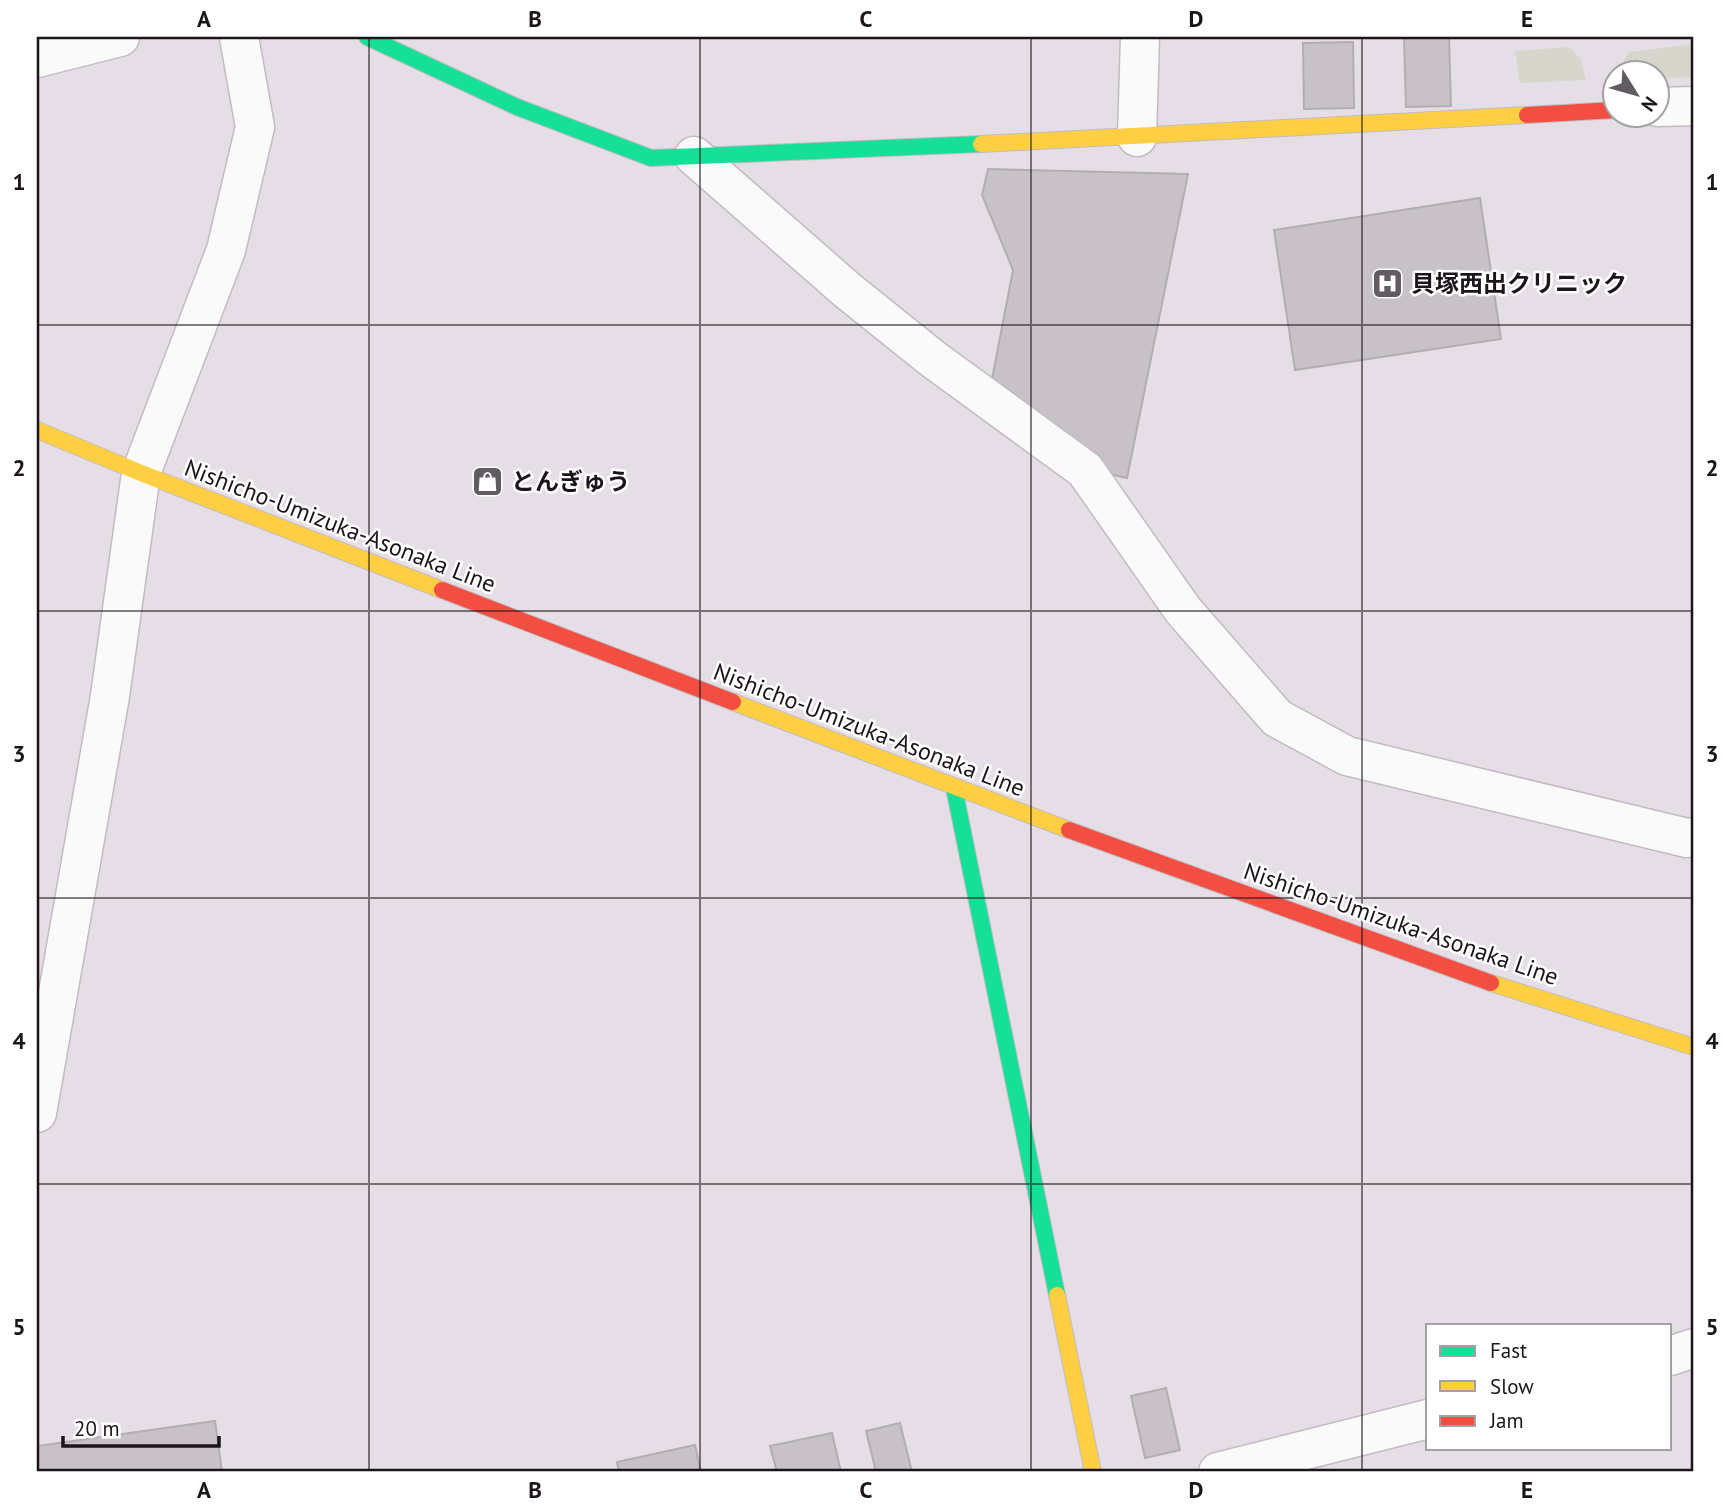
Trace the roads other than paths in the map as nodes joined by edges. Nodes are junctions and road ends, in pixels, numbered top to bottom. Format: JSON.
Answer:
{"nodes":[{"id":1,"x":120,"y":37,"type":"edge"},
{"id":2,"x":240,"y":37,"type":"edge"},
{"id":3,"x":367,"y":37,"type":"edge"},
{"id":4,"x":1140,"y":37,"type":"edge"},
{"id":5,"x":37,"y":58,"type":"edge"},
{"id":6,"x":1694,"y":106,"type":"edge"},
{"id":7,"x":1672,"y":107,"type":"edge"},
{"id":8,"x":1602,"y":111,"type":"edge"},
{"id":9,"x":1137,"y":137,"type":"junction"},
{"id":10,"x":694,"y":156,"type":"junction"},
{"id":11,"x":37,"y":430,"type":"edge"},
{"id":12,"x":141,"y":473,"type":"junction"},
{"id":13,"x":954,"y":788,"type":"junction"},
{"id":14,"x":1694,"y":837,"type":"edge"},
{"id":15,"x":1694,"y":1047,"type":"edge"},
{"id":16,"x":37,"y":1113,"type":"edge"},
{"id":17,"x":1694,"y":1348,"type":"edge"},
{"id":18,"x":1672,"y":1355,"type":"edge"},
{"id":19,"x":1426,"y":1420,"type":"edge"},
{"id":20,"x":1093,"y":1472,"type":"edge"},
{"id":21,"x":1218,"y":1472,"type":"edge"}],
"edges":[{"from":1,"to":5,"type":"street"},
{"from":2,"to":12,"type":"street"},
{"from":3,"to":10,"type":"street"},
{"from":4,"to":9,"type":"street"},
{"from":6,"to":7,"type":"street"},
{"from":8,"to":9,"type":"street"},
{"from":9,"to":10,"type":"street"},
{"from":10,"to":14,"type":"street"},
{"from":11,"to":12,"type":"street","name":"Nishicho-Umizuka-Asonaka Line"},
{"from":12,"to":13,"type":"street","name":"Nishicho-Umizuka-Asonaka Line"},
{"from":12,"to":16,"type":"street"},
{"from":13,"to":15,"type":"street","name":"Nishicho-Umizuka-Asonaka Line"},
{"from":13,"to":20,"type":"street"},
{"from":17,"to":18,"type":"street"},
{"from":19,"to":21,"type":"street"}]}
